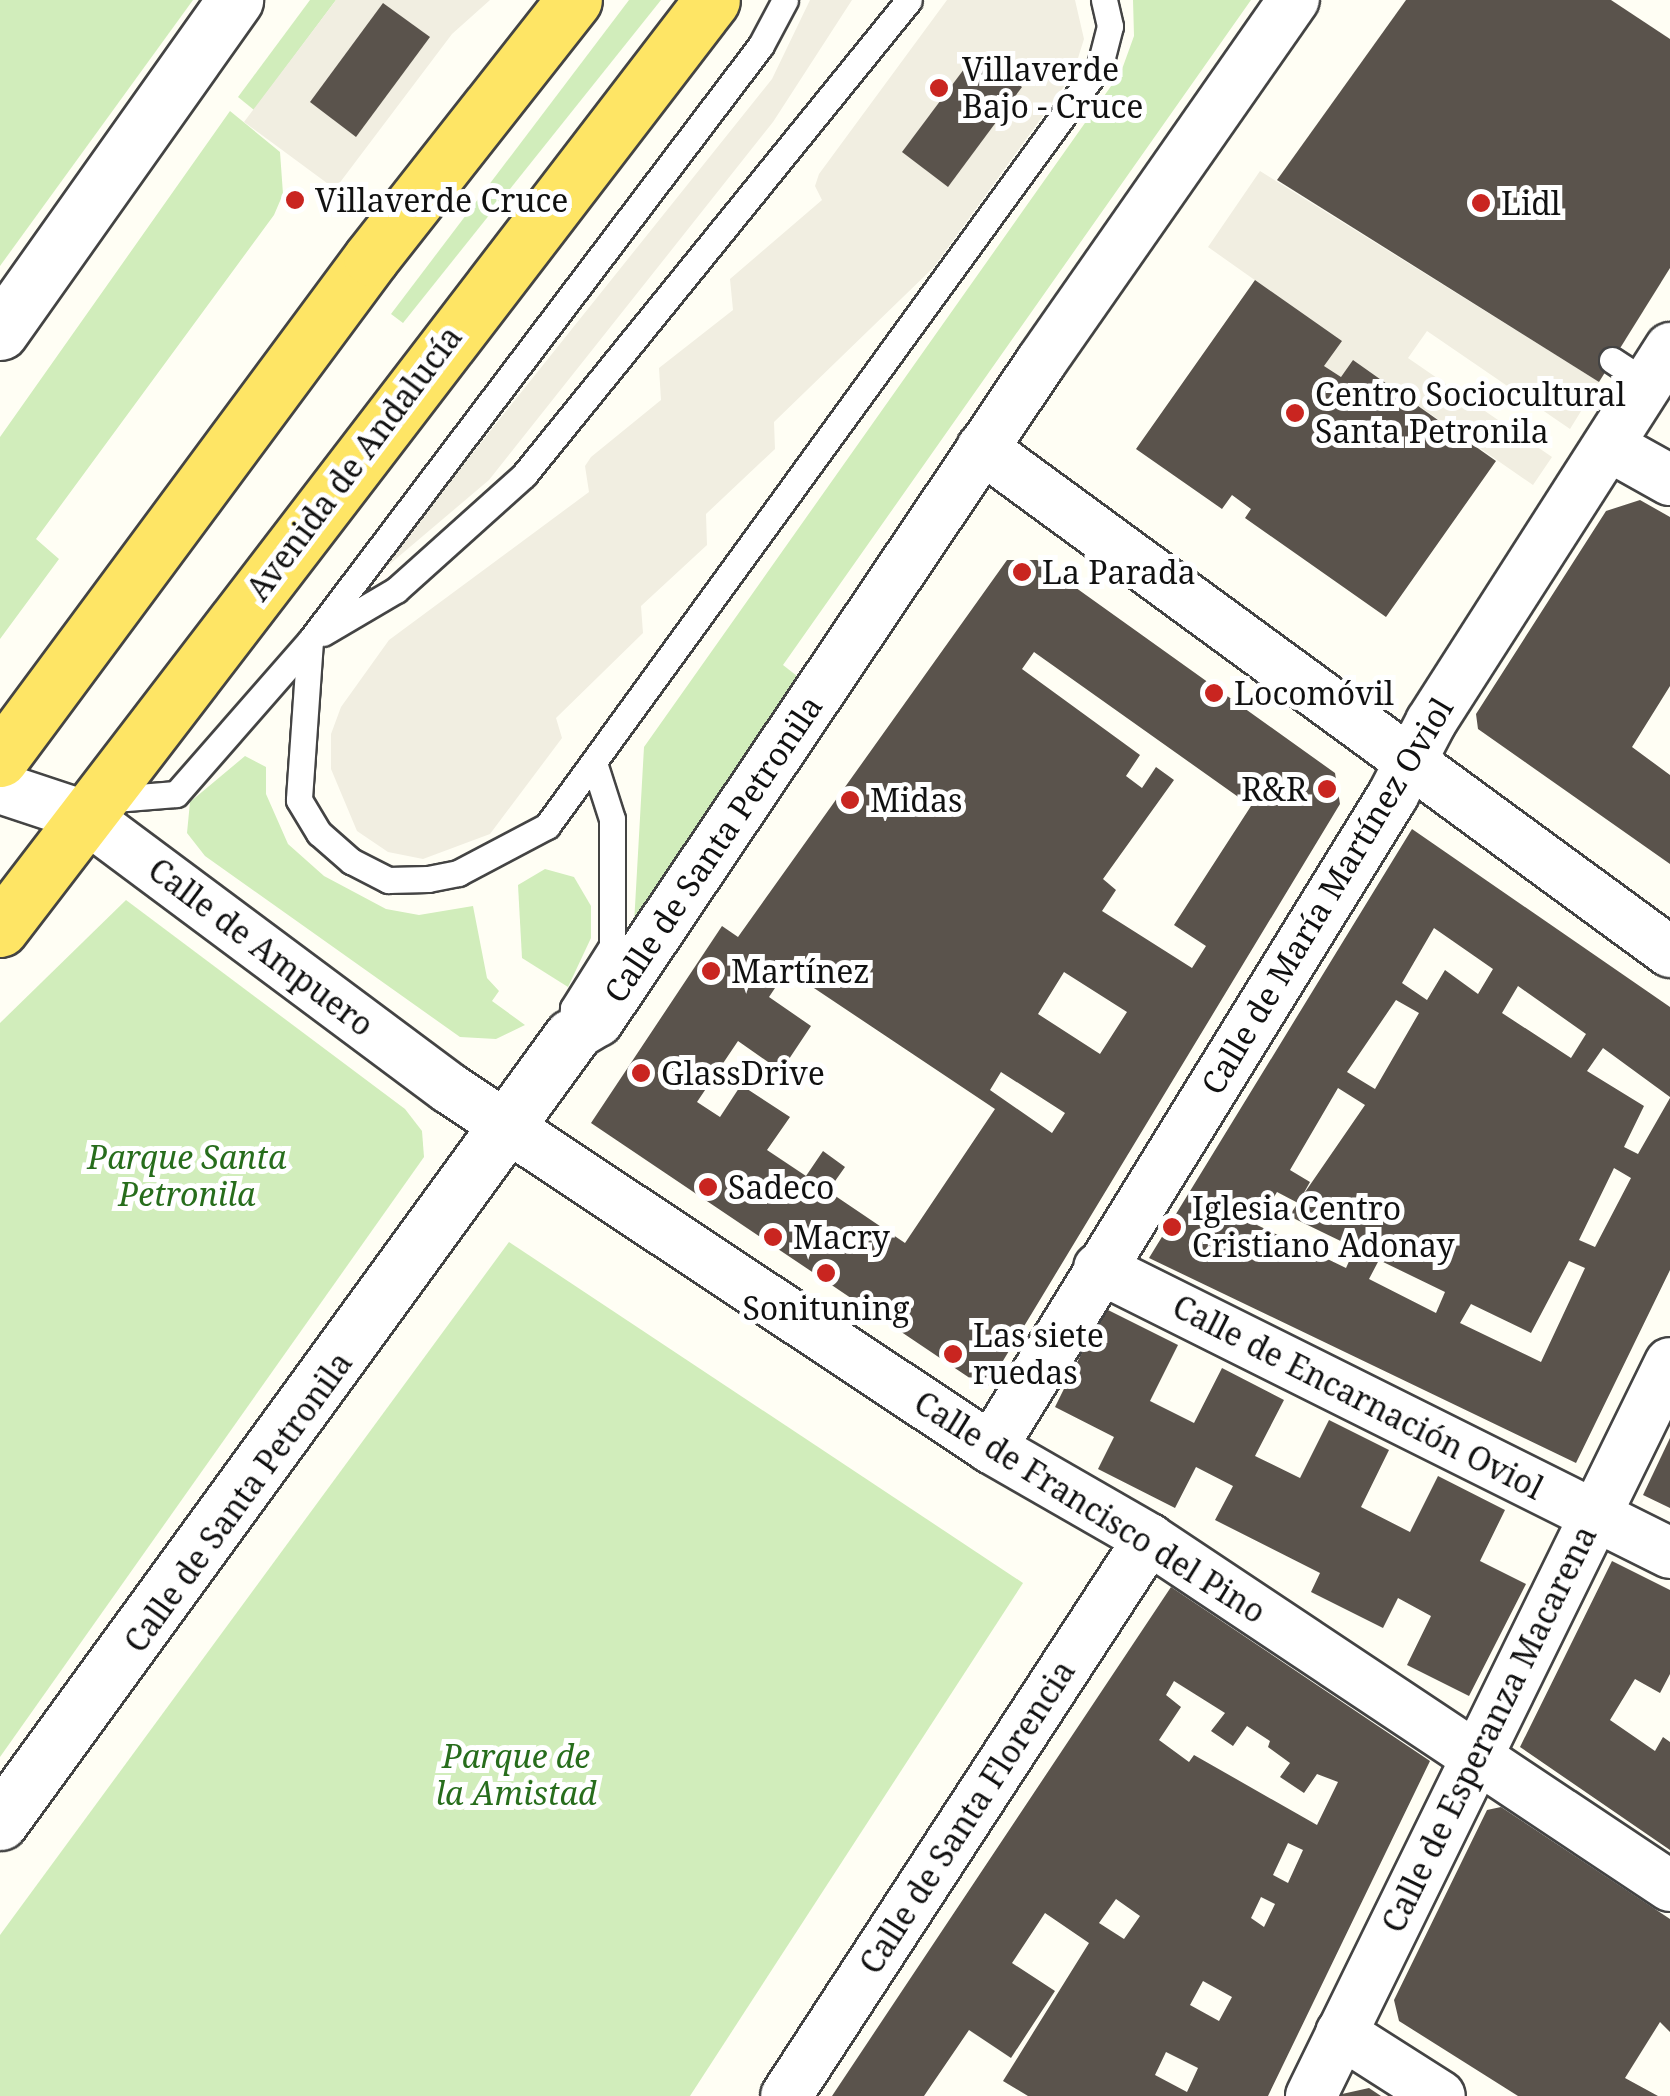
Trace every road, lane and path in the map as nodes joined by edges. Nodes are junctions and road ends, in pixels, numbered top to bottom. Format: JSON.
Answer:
{"nodes":[{"id":1,"x":235,"y":0,"type":"edge"},
{"id":2,"x":574,"y":0,"type":"edge"},
{"id":3,"x":712,"y":0,"type":"edge"},
{"id":4,"x":785,"y":0,"type":"edge"},
{"id":5,"x":910,"y":0,"type":"edge"},
{"id":6,"x":1104,"y":0,"type":"edge"},
{"id":7,"x":1294,"y":0,"type":"edge"},
{"id":8,"x":0,"y":332,"type":"edge"},
{"id":9,"x":1643,"y":364,"type":"edge"},
{"id":10,"x":1608,"y":446,"type":"junction"},
{"id":11,"x":982,"y":448,"type":"junction"},
{"id":12,"x":1670,"y":480,"type":"edge"},
{"id":13,"x":310,"y":640,"type":"junction"},
{"id":14,"x":0,"y":759,"type":"edge"},
{"id":15,"x":1408,"y":763,"type":"junction"},
{"id":16,"x":595,"y":766,"type":"junction"},
{"id":17,"x":0,"y":788,"type":"edge"},
{"id":18,"x":90,"y":808,"type":"junction"},
{"id":19,"x":0,"y":929,"type":"edge"},
{"id":20,"x":1670,"y":952,"type":"edge"},
{"id":21,"x":571,"y":1037,"type":"junction"},
{"id":22,"x":511,"y":1128,"type":"junction"},
{"id":23,"x":1099,"y":1268,"type":"junction"},
{"id":24,"x":1670,"y":1363,"type":"edge"},
{"id":25,"x":991,"y":1448,"type":"junction"},
{"id":26,"x":1593,"y":1515,"type":"junction"},
{"id":27,"x":1149,"y":1539,"type":"junction"},
{"id":28,"x":1670,"y":1554,"type":"edge"},
{"id":29,"x":1477,"y":1755,"type":"junction"},
{"id":30,"x":0,"y":1822,"type":"edge"},
{"id":31,"x":1670,"y":1886,"type":"edge"},
{"id":32,"x":1341,"y":2033,"type":"junction"},
{"id":33,"x":786,"y":2096,"type":"edge"},
{"id":34,"x":1312,"y":2096,"type":"edge"},
{"id":35,"x":1440,"y":2096,"type":"edge"}],
"edges":[{"from":1,"to":8,"type":"street"},
{"from":2,"to":14,"type":"main road"},
{"from":3,"to":18,"type":"main road","name":"Avenida de Andalucía"},
{"from":4,"to":13,"type":"lane"},
{"from":5,"to":13,"type":"lane"},
{"from":6,"to":16,"type":"lane"},
{"from":7,"to":11,"type":"street","name":"Calle de Santa Petronila"},
{"from":9,"to":10,"type":"street","name":"Calle de María Martínez Oviol"},
{"from":10,"to":12,"type":"street"},
{"from":10,"to":15,"type":"street","name":"Calle de María Martínez Oviol"},
{"from":11,"to":15,"type":"street"},
{"from":11,"to":21,"type":"street","name":"Calle de Santa Petronila"},
{"from":13,"to":16,"type":"lane"},
{"from":13,"to":18,"type":"lane"},
{"from":15,"to":20,"type":"street"},
{"from":15,"to":23,"type":"street","name":"Calle de María Martínez Oviol"},
{"from":16,"to":21,"type":"lane"},
{"from":17,"to":18,"type":"street","name":"Calle de Ampuero"},
{"from":18,"to":19,"type":"main road","name":"Avenida de Andalucía"},
{"from":18,"to":22,"type":"street","name":"Calle de Ampuero"},
{"from":21,"to":22,"type":"street","name":"Calle de Santa Petronila"},
{"from":22,"to":25,"type":"street","name":"Calle de Francisco del Pino"},
{"from":22,"to":30,"type":"street","name":"Calle de Santa Petronila"},
{"from":23,"to":25,"type":"street","name":"Calle de María Martínez Oviol"},
{"from":23,"to":26,"type":"street","name":"Calle de Encarnación Oviol"},
{"from":24,"to":26,"type":"street","name":"Calle de Esperanza Macarena"},
{"from":25,"to":27,"type":"street","name":"Calle de Francisco del Pino"},
{"from":26,"to":28,"type":"street","name":"Calle de Encarnación Oviol"},
{"from":26,"to":29,"type":"street","name":"Calle de Esperanza Macarena"},
{"from":27,"to":29,"type":"street","name":"Calle de Francisco del Pino"},
{"from":27,"to":33,"type":"street","name":"Calle de Santa Florencia"},
{"from":29,"to":31,"type":"street","name":"Calle de Francisco del Pino"},
{"from":29,"to":32,"type":"street","name":"Calle de Esperanza Macarena"},
{"from":32,"to":34,"type":"street","name":"Calle de Esperanza Macarena"},
{"from":32,"to":35,"type":"street"}]}
